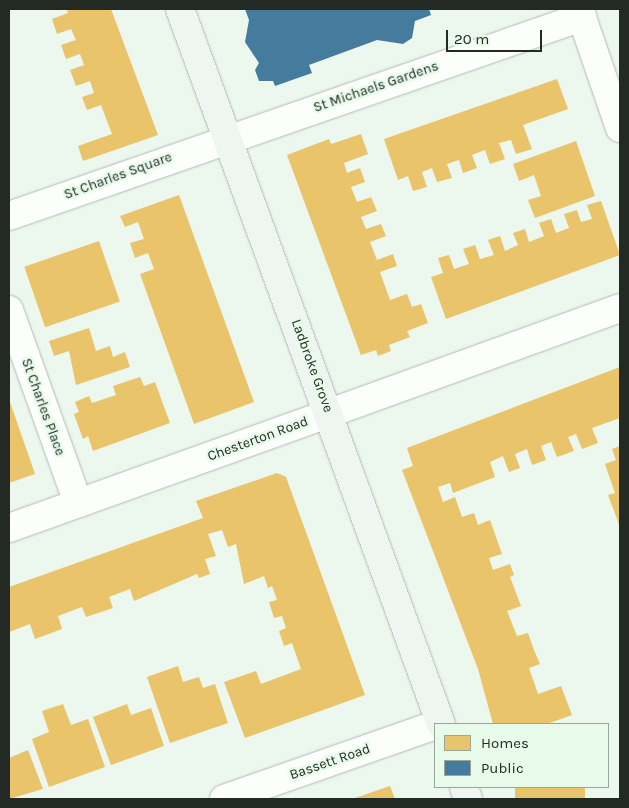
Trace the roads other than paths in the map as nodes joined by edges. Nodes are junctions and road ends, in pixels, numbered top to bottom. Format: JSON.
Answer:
{"nodes":[{"id":1,"x":180,"y":9,"type":"edge"},
{"id":2,"x":580,"y":13,"type":"edge"},
{"id":3,"x":620,"y":128,"type":"edge"},
{"id":4,"x":228,"y":136,"type":"junction"},
{"id":5,"x":9,"y":216,"type":"edge"},
{"id":6,"x":620,"y":308,"type":"edge"},
{"id":7,"x":9,"y":310,"type":"edge"},
{"id":8,"x":330,"y":413,"type":"junction"},
{"id":9,"x":78,"y":503,"type":"junction"},
{"id":10,"x":9,"y":528,"type":"edge"},
{"id":11,"x":438,"y":723,"type":"edge"},
{"id":12,"x":434,"y":725,"type":"edge"},
{"id":13,"x":224,"y":799,"type":"edge"}],
"edges":[{"from":1,"to":4,"type":"main road","name":"Ladbroke Grove"},
{"from":2,"to":3,"type":"street"},
{"from":2,"to":4,"type":"street","name":"St Michaels Gardens"},
{"from":4,"to":5,"type":"street","name":"St Charles Square"},
{"from":4,"to":8,"type":"main road","name":"Ladbroke Grove"},
{"from":6,"to":8,"type":"street","name":"Chesterton Road"},
{"from":7,"to":9,"type":"street","name":"St Charles Place"},
{"from":8,"to":9,"type":"street","name":"Chesterton Road"},
{"from":8,"to":11,"type":"main road","name":"Ladbroke Grove"},
{"from":9,"to":10,"type":"street","name":"Chesterton Road"},
{"from":12,"to":13,"type":"street","name":"Bassett Road"}]}
